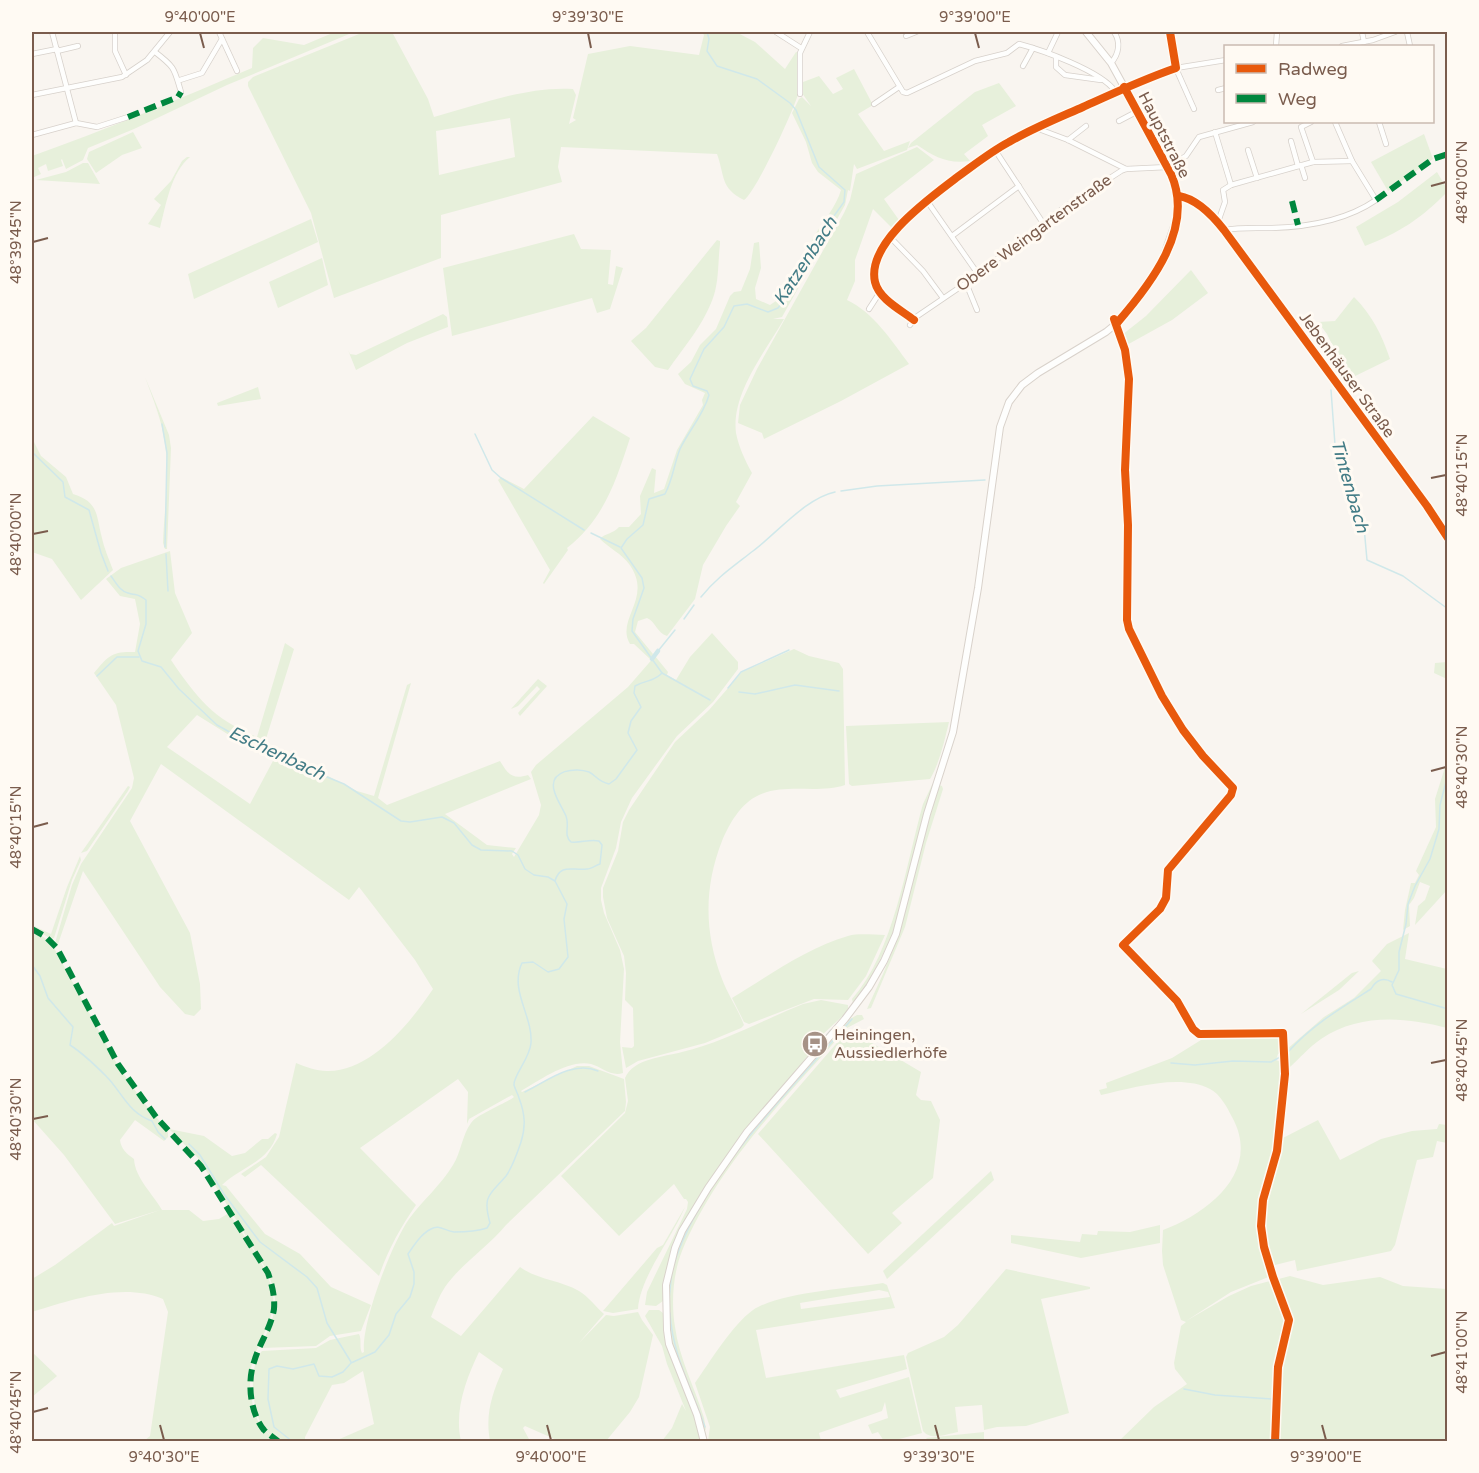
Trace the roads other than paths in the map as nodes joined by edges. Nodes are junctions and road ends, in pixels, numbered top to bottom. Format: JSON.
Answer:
{"nodes":[{"id":1,"x":52,"y":32,"type":"edge"},
{"id":2,"x":115,"y":32,"type":"edge"},
{"id":3,"x":170,"y":32,"type":"edge"},
{"id":4,"x":219,"y":32,"type":"edge"},
{"id":5,"x":776,"y":32,"type":"edge"},
{"id":6,"x":810,"y":32,"type":"edge"},
{"id":7,"x":867,"y":32,"type":"edge"},
{"id":8,"x":916,"y":32,"type":"edge"},
{"id":9,"x":1058,"y":32,"type":"edge"},
{"id":10,"x":1086,"y":32,"type":"edge"},
{"id":11,"x":1114,"y":32,"type":"edge"},
{"id":12,"x":1170,"y":32,"type":"edge"},
{"id":13,"x":1362,"y":32,"type":"edge"},
{"id":14,"x":1395,"y":32,"type":"edge"},
{"id":15,"x":906,"y":36,"type":"dead end"},
{"id":16,"x":222,"y":39,"type":"junction"},
{"id":17,"x":1364,"y":42,"type":"junction"},
{"id":18,"x":1350,"y":45,"type":"edge"},
{"id":19,"x":78,"y":46,"type":"dead end"},
{"id":20,"x":801,"y":48,"type":"junction"},
{"id":21,"x":1033,"y":48,"type":"junction"},
{"id":22,"x":57,"y":50,"type":"junction"},
{"id":23,"x":155,"y":52,"type":"junction"},
{"id":24,"x":1048,"y":52,"type":"junction"},
{"id":25,"x":32,"y":54,"type":"edge"},
{"id":26,"x":1056,"y":58,"type":"junction"},
{"id":27,"x":1224,"y":60,"type":"edge"},
{"id":28,"x":1111,"y":63,"type":"junction"},
{"id":29,"x":1023,"y":66,"type":"dead end"},
{"id":30,"x":1176,"y":68,"type":"junction"},
{"id":31,"x":237,"y":71,"type":"dead end"},
{"id":32,"x":126,"y":75,"type":"junction"},
{"id":33,"x":180,"y":80,"type":"junction"},
{"id":34,"x":1102,"y":80,"type":"junction"},
{"id":35,"x":66,"y":87,"type":"junction"},
{"id":36,"x":899,"y":87,"type":"junction"},
{"id":37,"x":1124,"y":87,"type":"junction"},
{"id":38,"x":1224,"y":88,"type":"edge"},
{"id":39,"x":1218,"y":90,"type":"dead end"},
{"id":40,"x":1115,"y":91,"type":"junction"},
{"id":41,"x":182,"y":92,"type":"dead end"},
{"id":42,"x":800,"y":94,"type":"dead end"},
{"id":43,"x":32,"y":95,"type":"edge"},
{"id":44,"x":874,"y":104,"type":"dead end"},
{"id":45,"x":1194,"y":109,"type":"dead end"},
{"id":46,"x":1138,"y":111,"type":"junction"},
{"id":47,"x":128,"y":117,"type":"dead end"},
{"id":48,"x":1119,"y":121,"type":"dead end"},
{"id":49,"x":76,"y":123,"type":"junction"},
{"id":50,"x":1243,"y":123,"type":"edge"},
{"id":51,"x":1308,"y":123,"type":"edge"},
{"id":52,"x":1335,"y":123,"type":"edge"},
{"id":53,"x":1379,"y":123,"type":"edge"},
{"id":54,"x":1086,"y":126,"type":"dead end"},
{"id":55,"x":1035,"y":128,"type":"junction"},
{"id":56,"x":1215,"y":132,"type":"junction"},
{"id":57,"x":32,"y":135,"type":"edge"},
{"id":58,"x":1068,"y":140,"type":"junction"},
{"id":59,"x":1291,"y":141,"type":"dead end"},
{"id":60,"x":1386,"y":144,"type":"dead end"},
{"id":61,"x":995,"y":150,"type":"junction"},
{"id":62,"x":1248,"y":150,"type":"dead end"},
{"id":63,"x":1352,"y":161,"type":"junction"},
{"id":64,"x":1313,"y":162,"type":"junction"},
{"id":65,"x":1300,"y":165,"type":"junction"},
{"id":66,"x":1168,"y":167,"type":"junction"},
{"id":67,"x":1126,"y":169,"type":"junction"},
{"id":68,"x":1257,"y":178,"type":"junction"},
{"id":69,"x":1305,"y":178,"type":"dead end"},
{"id":70,"x":1231,"y":185,"type":"junction"},
{"id":71,"x":1019,"y":186,"type":"junction"},
{"id":72,"x":1179,"y":196,"type":"junction"},
{"id":73,"x":927,"y":201,"type":"junction"},
{"id":74,"x":1218,"y":222,"type":"junction"},
{"id":75,"x":1043,"y":223,"type":"junction"},
{"id":76,"x":1224,"y":230,"type":"junction"},
{"id":77,"x":952,"y":236,"type":"junction"},
{"id":78,"x":890,"y":237,"type":"junction"},
{"id":79,"x":978,"y":274,"type":"junction"},
{"id":80,"x":966,"y":284,"type":"junction"},
{"id":81,"x":880,"y":292,"type":"junction"},
{"id":82,"x":943,"y":298,"type":"junction"},
{"id":83,"x":869,"y":309,"type":"dead end"},
{"id":84,"x":977,"y":310,"type":"dead end"},
{"id":85,"x":914,"y":320,"type":"junction"},
{"id":86,"x":910,"y":325,"type":"dead end"},
{"id":87,"x":1448,"y":537,"type":"edge"},
{"id":88,"x":704,"y":1442,"type":"edge"}],
"edges":[{"from":1,"to":22,"type":"street"},
{"from":2,"to":32,"type":"street"},
{"from":3,"to":23,"type":"street"},
{"from":4,"to":16,"type":"street"},
{"from":5,"to":20,"type":"street"},
{"from":6,"to":20,"type":"street"},
{"from":7,"to":36,"type":"street"},
{"from":8,"to":15,"type":"street"},
{"from":9,"to":24,"type":"street"},
{"from":10,"to":28,"type":"main road","name":"Hauptstraße"},
{"from":11,"to":28,"type":"street"},
{"from":12,"to":30,"type":"street"},
{"from":13,"to":17,"type":"street"},
{"from":14,"to":17,"type":"street"},
{"from":16,"to":31,"type":"street"},
{"from":16,"to":33,"type":"street"},
{"from":17,"to":18,"type":"street"},
{"from":19,"to":22,"type":"street"},
{"from":20,"to":42,"type":"street"},
{"from":21,"to":24,"type":"street"},
{"from":21,"to":29,"type":"street"},
{"from":21,"to":36,"type":"street"},
{"from":22,"to":25,"type":"street"},
{"from":22,"to":35,"type":"street"},
{"from":23,"to":32,"type":"street"},
{"from":23,"to":33,"type":"street"},
{"from":24,"to":26,"type":"street"},
{"from":26,"to":34,"type":"street"},
{"from":26,"to":34,"type":"street"},
{"from":27,"to":30,"type":"street"},
{"from":28,"to":37,"type":"main road","name":"Hauptstraße"},
{"from":30,"to":37,"type":"street"},
{"from":30,"to":45,"type":"street"},
{"from":32,"to":35,"type":"street"},
{"from":33,"to":41,"type":"street"},
{"from":34,"to":40,"type":"street"},
{"from":35,"to":43,"type":"street"},
{"from":35,"to":49,"type":"street"},
{"from":36,"to":44,"type":"street"},
{"from":37,"to":40,"type":"street"},
{"from":37,"to":46,"type":"main road","name":"Hauptstraße"},
{"from":38,"to":39,"type":"street"},
{"from":40,"to":55,"type":"street"},
{"from":46,"to":48,"type":"street","name":"Hauptstraße"},
{"from":46,"to":66,"type":"main road","name":"Hauptstraße"},
{"from":47,"to":49,"type":"street"},
{"from":49,"to":57,"type":"street"},
{"from":50,"to":56,"type":"street"},
{"from":51,"to":64,"type":"street"},
{"from":52,"to":63,"type":"street"},
{"from":53,"to":60,"type":"street"},
{"from":54,"to":58,"type":"street"},
{"from":55,"to":58,"type":"street"},
{"from":55,"to":61,"type":"street"},
{"from":56,"to":66,"type":"street"},
{"from":56,"to":70,"type":"street"},
{"from":58,"to":67,"type":"street"},
{"from":59,"to":65,"type":"street"},
{"from":61,"to":71,"type":"street"},
{"from":61,"to":73,"type":"street"},
{"from":62,"to":68,"type":"street"},
{"from":63,"to":64,"type":"street"},
{"from":63,"to":76,"type":"street"},
{"from":64,"to":65,"type":"street"},
{"from":65,"to":68,"type":"street"},
{"from":65,"to":69,"type":"street"},
{"from":66,"to":67,"type":"street","name":"Obere Weingartenstraße"},
{"from":66,"to":72,"type":"main road","name":"Hauptstraße"},
{"from":67,"to":75,"type":"street","name":"Obere Weingartenstraße"},
{"from":68,"to":70,"type":"street"},
{"from":70,"to":74,"type":"street"},
{"from":71,"to":75,"type":"street"},
{"from":71,"to":77,"type":"street"},
{"from":72,"to":74,"type":"main road","name":"Jebenhäuser Straße"},
{"from":72,"to":88,"type":"main road"},
{"from":73,"to":77,"type":"street"},
{"from":73,"to":78,"type":"street"},
{"from":74,"to":76,"type":"main road","name":"Jebenhäuser Straße"},
{"from":75,"to":79,"type":"street","name":"Obere Weingartenstraße"},
{"from":76,"to":87,"type":"main road","name":"Jebenhäuser Straße"},
{"from":77,"to":79,"type":"street"},
{"from":78,"to":81,"type":"street"},
{"from":78,"to":82,"type":"street"},
{"from":79,"to":80,"type":"street","name":"Obere Weingartenstraße"},
{"from":80,"to":82,"type":"street","name":"Obere Weingartenstraße"},
{"from":80,"to":84,"type":"street"},
{"from":81,"to":83,"type":"street"},
{"from":81,"to":85,"type":"street"},
{"from":82,"to":85,"type":"street","name":"Obere Weingartenstraße"},
{"from":85,"to":86,"type":"street","name":"Obere Weingartenstraße"}]}
